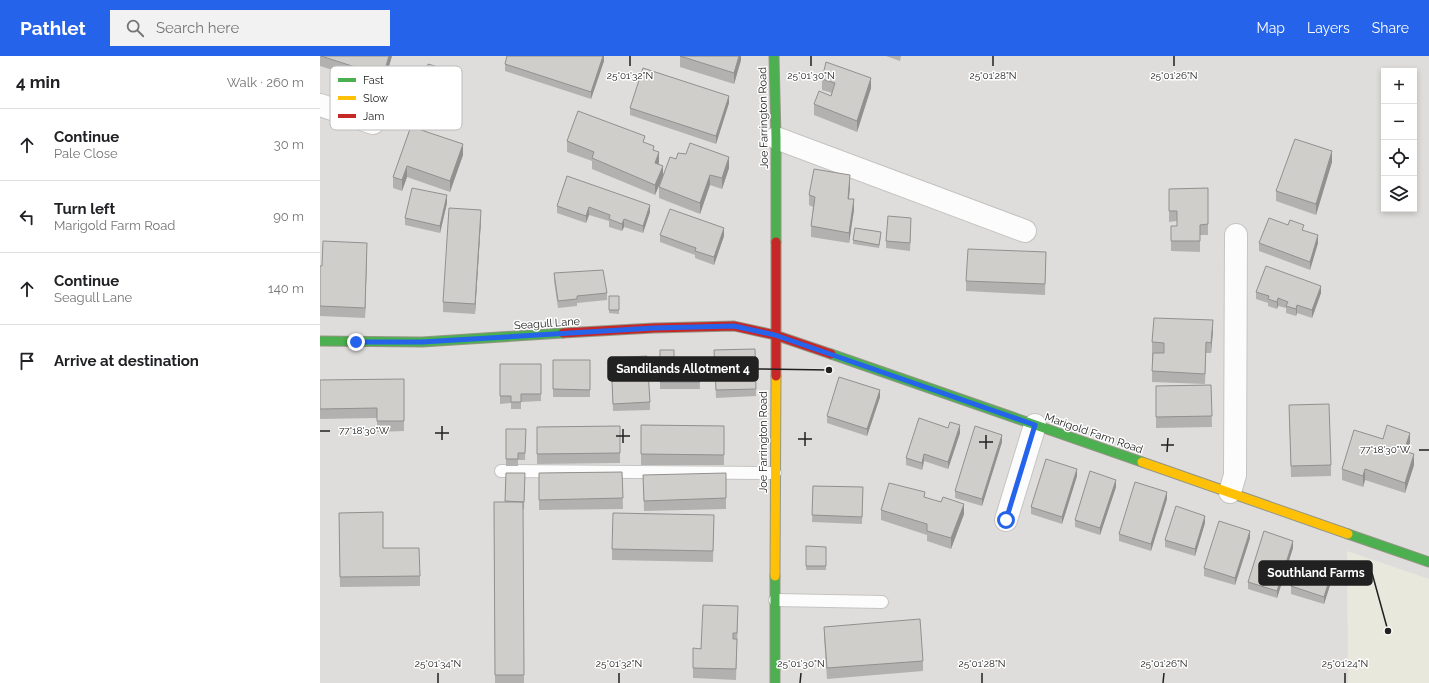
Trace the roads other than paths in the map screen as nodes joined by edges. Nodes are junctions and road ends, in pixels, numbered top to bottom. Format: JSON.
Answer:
{"nodes":[{"id":1,"x":774,"y":56,"type":"edge"},
{"id":2,"x":320,"y":105,"type":"edge"},
{"id":3,"x":330,"y":108,"type":"edge"},
{"id":4,"x":776,"y":138,"type":"junction"},
{"id":5,"x":1024,"y":232,"type":"dead end"},
{"id":6,"x":1236,"y":235,"type":"dead end"},
{"id":7,"x":775,"y":335,"type":"junction"},
{"id":8,"x":320,"y":341,"type":"edge"},
{"id":9,"x":1035,"y":425,"type":"junction"},
{"id":10,"x":501,"y":470,"type":"dead end"},
{"id":11,"x":775,"y":473,"type":"junction"},
{"id":12,"x":1230,"y":492,"type":"junction"},
{"id":13,"x":1006,"y":520,"type":"dead end"},
{"id":14,"x":1429,"y":562,"type":"edge"},
{"id":15,"x":775,"y":600,"type":"junction"},
{"id":16,"x":882,"y":602,"type":"dead end"},
{"id":17,"x":775,"y":683,"type":"edge"}],
"edges":[{"from":1,"to":4,"type":"street","name":"Joe Farrington Road"},
{"from":2,"to":3,"type":"street"},
{"from":4,"to":5,"type":"street"},
{"from":4,"to":7,"type":"street","name":"Joe Farrington Road"},
{"from":6,"to":12,"type":"street"},
{"from":7,"to":8,"type":"street","name":"Seagull Lane"},
{"from":7,"to":9,"type":"street","name":"Marigold Farm Road"},
{"from":7,"to":11,"type":"street","name":"Joe Farrington Road"},
{"from":9,"to":12,"type":"street","name":"Marigold Farm Road"},
{"from":9,"to":13,"type":"street"},
{"from":10,"to":11,"type":"lane"},
{"from":11,"to":15,"type":"street","name":"Joe Farrington Road"},
{"from":12,"to":14,"type":"street","name":"Marigold Farm Road"},
{"from":15,"to":16,"type":"lane"},
{"from":15,"to":17,"type":"street","name":"Joe Farrington Road"}]}
